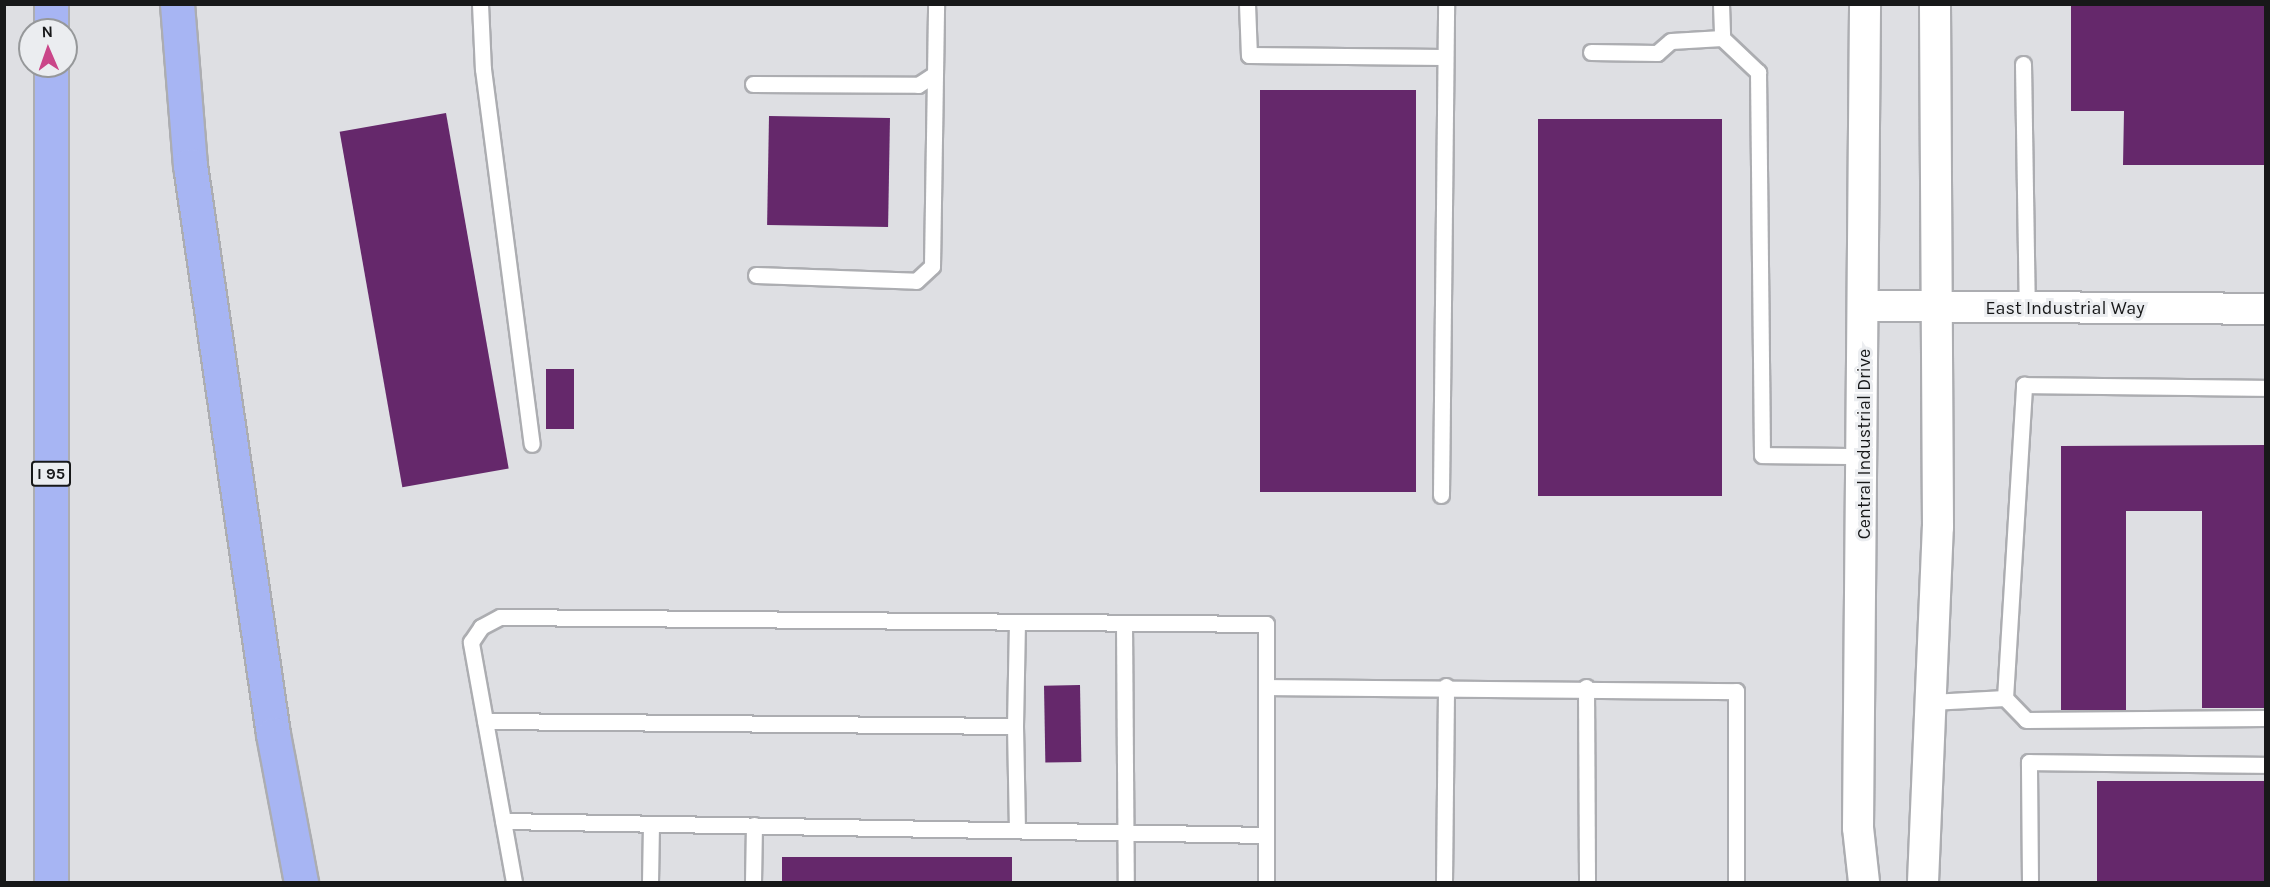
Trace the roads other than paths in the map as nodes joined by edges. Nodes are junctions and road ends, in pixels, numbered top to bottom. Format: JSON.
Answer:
{"nodes":[{"id":1,"x":177,"y":4,"type":"edge"},
{"id":2,"x":480,"y":4,"type":"edge"},
{"id":3,"x":936,"y":4,"type":"edge"},
{"id":4,"x":1247,"y":4,"type":"edge"},
{"id":5,"x":1446,"y":4,"type":"edge"},
{"id":6,"x":1721,"y":4,"type":"edge"},
{"id":7,"x":1865,"y":4,"type":"edge"},
{"id":8,"x":1935,"y":4,"type":"edge"},
{"id":9,"x":1722,"y":38,"type":"junction"},
{"id":10,"x":1591,"y":52,"type":"dead end"},
{"id":11,"x":1443,"y":57,"type":"junction"},
{"id":12,"x":2023,"y":64,"type":"dead end"},
{"id":13,"x":935,"y":74,"type":"junction"},
{"id":14,"x":51,"y":78,"type":"edge"},
{"id":15,"x":753,"y":84,"type":"dead end"},
{"id":16,"x":756,"y":275,"type":"dead end"},
{"id":17,"x":1864,"y":306,"type":"junction"},
{"id":18,"x":1936,"y":307,"type":"junction"},
{"id":19,"x":2027,"y":308,"type":"junction"},
{"id":20,"x":2265,"y":309,"type":"edge"},
{"id":21,"x":2265,"y":388,"type":"edge"},
{"id":22,"x":532,"y":444,"type":"dead end"},
{"id":23,"x":1864,"y":456,"type":"junction"},
{"id":24,"x":1441,"y":495,"type":"dead end"},
{"id":25,"x":1017,"y":622,"type":"junction"},
{"id":26,"x":1124,"y":623,"type":"junction"},
{"id":27,"x":1446,"y":686,"type":"junction"},
{"id":28,"x":1268,"y":687,"type":"junction"},
{"id":29,"x":1586,"y":687,"type":"junction"},
{"id":30,"x":2005,"y":698,"type":"junction"},
{"id":31,"x":1931,"y":702,"type":"junction"},
{"id":32,"x":2265,"y":718,"type":"edge"},
{"id":33,"x":486,"y":721,"type":"junction"},
{"id":34,"x":1016,"y":726,"type":"junction"},
{"id":35,"x":2265,"y":765,"type":"edge"},
{"id":36,"x":503,"y":821,"type":"junction"},
{"id":37,"x":651,"y":824,"type":"junction"},
{"id":38,"x":754,"y":825,"type":"junction"},
{"id":39,"x":1017,"y":830,"type":"junction"},
{"id":40,"x":1126,"y":831,"type":"junction"},
{"id":41,"x":1266,"y":835,"type":"junction"},
{"id":42,"x":51,"y":882,"type":"edge"},
{"id":43,"x":301,"y":882,"type":"edge"},
{"id":44,"x":514,"y":882,"type":"edge"},
{"id":45,"x":650,"y":882,"type":"edge"},
{"id":46,"x":753,"y":882,"type":"edge"},
{"id":47,"x":1125,"y":882,"type":"edge"},
{"id":48,"x":1266,"y":882,"type":"edge"},
{"id":49,"x":1444,"y":882,"type":"edge"},
{"id":50,"x":1587,"y":882,"type":"edge"},
{"id":51,"x":1736,"y":882,"type":"edge"},
{"id":52,"x":1864,"y":882,"type":"edge"},
{"id":53,"x":1923,"y":882,"type":"edge"},
{"id":54,"x":2030,"y":882,"type":"edge"}],
"edges":[{"from":1,"to":43,"type":"highway"},
{"from":2,"to":22,"type":"lane"},
{"from":3,"to":13,"type":"lane"},
{"from":4,"to":11,"type":"lane"},
{"from":5,"to":11,"type":"lane"},
{"from":6,"to":9,"type":"lane"},
{"from":7,"to":17,"type":"street","name":"Central Industrial Drive"},
{"from":8,"to":18,"type":"street"},
{"from":9,"to":10,"type":"lane"},
{"from":9,"to":23,"type":"lane"},
{"from":11,"to":24,"type":"lane"},
{"from":12,"to":19,"type":"lane"},
{"from":13,"to":15,"type":"lane"},
{"from":13,"to":16,"type":"lane"},
{"from":14,"to":42,"type":"highway","number":"I 95"},
{"from":17,"to":18,"type":"street","name":"East Industrial Way"},
{"from":17,"to":23,"type":"street","name":"Central Industrial Drive"},
{"from":18,"to":19,"type":"street","name":"East Industrial Way"},
{"from":18,"to":31,"type":"street"},
{"from":19,"to":20,"type":"street","name":"East Industrial Way"},
{"from":21,"to":30,"type":"lane"},
{"from":23,"to":52,"type":"street","name":"Central Industrial Drive"},
{"from":25,"to":26,"type":"lane"},
{"from":25,"to":33,"type":"lane"},
{"from":25,"to":34,"type":"lane"},
{"from":26,"to":28,"type":"lane"},
{"from":26,"to":40,"type":"lane"},
{"from":27,"to":28,"type":"lane"},
{"from":27,"to":29,"type":"lane"},
{"from":27,"to":49,"type":"lane"},
{"from":28,"to":41,"type":"lane"},
{"from":29,"to":50,"type":"lane"},
{"from":29,"to":51,"type":"lane"},
{"from":30,"to":31,"type":"lane"},
{"from":30,"to":32,"type":"lane"},
{"from":31,"to":53,"type":"street"},
{"from":33,"to":34,"type":"lane"},
{"from":33,"to":36,"type":"lane"},
{"from":34,"to":39,"type":"lane"},
{"from":35,"to":54,"type":"lane"},
{"from":36,"to":37,"type":"lane"},
{"from":36,"to":44,"type":"lane"},
{"from":37,"to":38,"type":"lane"},
{"from":37,"to":45,"type":"lane"},
{"from":38,"to":39,"type":"lane"},
{"from":38,"to":46,"type":"lane"},
{"from":39,"to":40,"type":"lane"},
{"from":40,"to":41,"type":"lane"},
{"from":40,"to":47,"type":"lane"},
{"from":41,"to":48,"type":"lane"}]}
